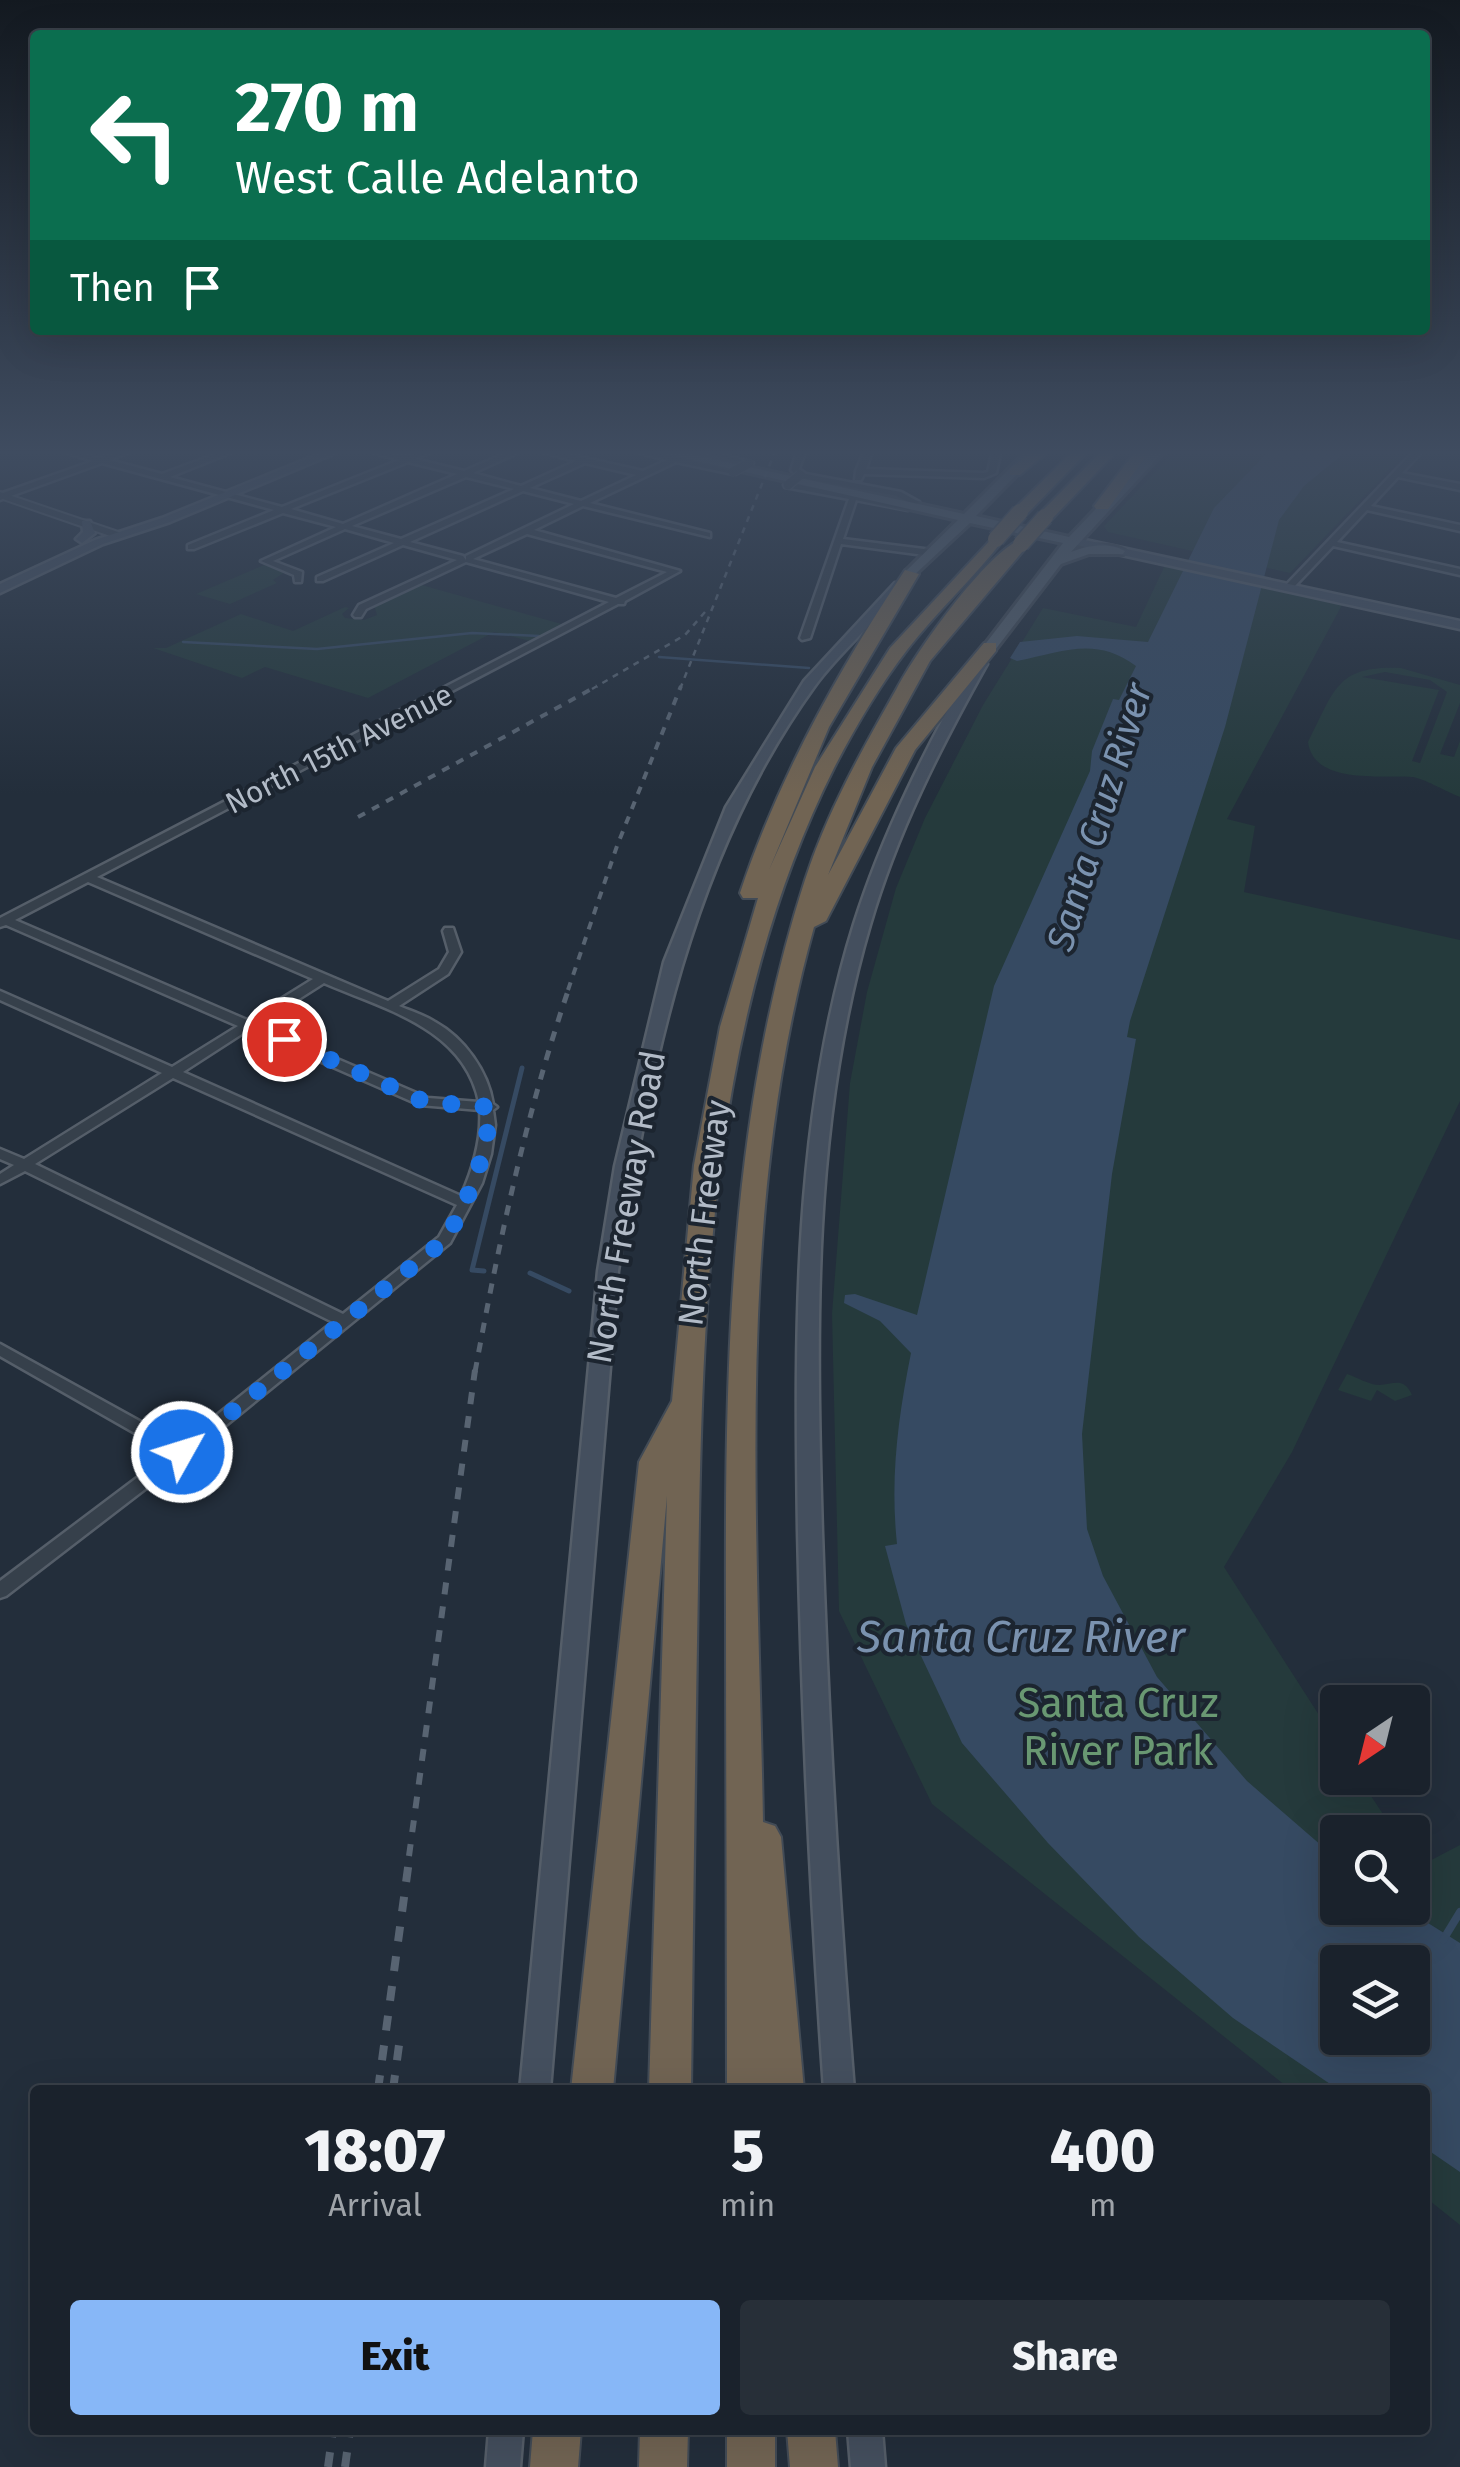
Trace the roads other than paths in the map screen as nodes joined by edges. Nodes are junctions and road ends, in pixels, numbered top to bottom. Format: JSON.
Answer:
{"nodes":[{"id":1,"x":28,"y":564,"type":"edge"},
{"id":2,"x":53,"y":564,"type":"edge"},
{"id":3,"x":270,"y":564,"type":"edge"},
{"id":4,"x":354,"y":564,"type":"edge"},
{"id":5,"x":454,"y":564,"type":"edge"},
{"id":6,"x":484,"y":564,"type":"edge"},
{"id":7,"x":651,"y":564,"type":"edge"},
{"id":8,"x":831,"y":564,"type":"edge"},
{"id":9,"x":921,"y":564,"type":"edge"},
{"id":10,"x":971,"y":564,"type":"edge"},
{"id":11,"x":1003,"y":564,"type":"edge"},
{"id":12,"x":1052,"y":564,"type":"edge"},
{"id":13,"x":1205,"y":564,"type":"edge"},
{"id":14,"x":1310,"y":564,"type":"edge"},
{"id":15,"x":1425,"y":564,"type":"edge"},
{"id":16,"x":1460,"y":572,"type":"edge"},
{"id":17,"x":911,"y":574,"type":"junction"},
{"id":18,"x":0,"y":577,"type":"edge"},
{"id":19,"x":320,"y":579,"type":"dead end"},
{"id":20,"x":298,"y":580,"type":"dead end"},
{"id":21,"x":1293,"y":582,"type":"junction"},
{"id":22,"x":0,"y":590,"type":"edge"},
{"id":23,"x":621,"y":602,"type":"junction"},
{"id":24,"x":358,"y":616,"type":"dead end"},
{"id":25,"x":1460,"y":616,"type":"edge"},
{"id":26,"x":1460,"y":625,"type":"edge"},
{"id":27,"x":805,"y":638,"type":"dead end"},
{"id":28,"x":990,"y":647,"type":"junction"},
{"id":29,"x":89,"y":878,"type":"junction"},
{"id":30,"x":3,"y":922,"type":"edge"},
{"id":31,"x":449,"y":931,"type":"dead end"},
{"id":32,"x":745,"y":972,"type":"junction"},
{"id":33,"x":322,"y":978,"type":"junction"},
{"id":34,"x":785,"y":980,"type":"junction"},
{"id":35,"x":0,"y":995,"type":"edge"},
{"id":36,"x":390,"y":1006,"type":"junction"},
{"id":37,"x":251,"y":1024,"type":"junction"},
{"id":38,"x":174,"y":1073,"type":"junction"},
{"id":39,"x":490,"y":1107,"type":"junction"},
{"id":40,"x":0,"y":1153,"type":"edge"},
{"id":41,"x":25,"y":1165,"type":"junction"},
{"id":42,"x":0,"y":1180,"type":"edge"},
{"id":43,"x":466,"y":1203,"type":"junction"},
{"id":44,"x":345,"y":1322,"type":"junction"},
{"id":45,"x":0,"y":1349,"type":"edge"},
{"id":46,"x":684,"y":1398,"type":"junction"},
{"id":47,"x":182,"y":1452,"type":"junction"},
{"id":48,"x":1,"y":1590,"type":"edge"},
{"id":49,"x":743,"y":1606,"type":"junction"},
{"id":50,"x":536,"y":2085,"type":"edge"},
{"id":51,"x":593,"y":2085,"type":"edge"},
{"id":52,"x":670,"y":2085,"type":"edge"},
{"id":53,"x":748,"y":2085,"type":"edge"},
{"id":54,"x":783,"y":2085,"type":"edge"},
{"id":55,"x":839,"y":2085,"type":"edge"},
{"id":56,"x":506,"y":2435,"type":"edge"},
{"id":57,"x":557,"y":2435,"type":"edge"},
{"id":58,"x":664,"y":2435,"type":"edge"},
{"id":59,"x":751,"y":2435,"type":"edge"},
{"id":60,"x":811,"y":2435,"type":"edge"},
{"id":61,"x":865,"y":2435,"type":"edge"},
{"id":62,"x":503,"y":2467,"type":"edge"},
{"id":63,"x":554,"y":2467,"type":"edge"},
{"id":64,"x":663,"y":2467,"type":"edge"},
{"id":65,"x":751,"y":2467,"type":"edge"},
{"id":66,"x":814,"y":2467,"type":"edge"},
{"id":67,"x":868,"y":2467,"type":"edge"}],
"edges":[{"from":1,"to":18,"type":"main road"},
{"from":2,"to":22,"type":"main road"},
{"from":3,"to":20,"type":"street"},
{"from":4,"to":19,"type":"street"},
{"from":5,"to":24,"type":"street"},
{"from":6,"to":23,"type":"street"},
{"from":7,"to":23,"type":"street","name":"North 15th Avenue"},
{"from":8,"to":27,"type":"street"},
{"from":9,"to":17,"type":"main road","name":"North Freeway Road"},
{"from":10,"to":32,"type":"highway","name":"North Freeway","bridge":true},
{"from":11,"to":34,"type":"highway","name":"North Freeway","bridge":true},
{"from":12,"to":28,"type":"main road"},
{"from":13,"to":21,"type":"main road"},
{"from":14,"to":21,"type":"street"},
{"from":15,"to":16,"type":"street"},
{"from":17,"to":32,"type":"highway"},
{"from":17,"to":50,"type":"main road","name":"North Freeway Road"},
{"from":21,"to":25,"type":"main road"},
{"from":21,"to":26,"type":"main road"},
{"from":23,"to":29,"type":"street","name":"North 15th Avenue"},
{"from":28,"to":34,"type":"highway"},
{"from":28,"to":55,"type":"main road"},
{"from":29,"to":30,"type":"street","name":"North 15th Avenue"},
{"from":29,"to":33,"type":"street"},
{"from":30,"to":37,"type":"street"},
{"from":31,"to":36,"type":"street"},
{"from":32,"to":46,"type":"highway","name":"North Freeway"},
{"from":33,"to":36,"type":"street"},
{"from":33,"to":37,"type":"street"},
{"from":34,"to":49,"type":"highway","name":"North Freeway"},
{"from":35,"to":38,"type":"street"},
{"from":36,"to":39,"type":"street"},
{"from":37,"to":38,"type":"street"},
{"from":37,"to":39,"type":"street"},
{"from":38,"to":41,"type":"street"},
{"from":38,"to":43,"type":"street"},
{"from":39,"to":43,"type":"street"},
{"from":40,"to":41,"type":"street"},
{"from":41,"to":42,"type":"street"},
{"from":41,"to":44,"type":"street"},
{"from":43,"to":44,"type":"street"},
{"from":44,"to":47,"type":"street"},
{"from":45,"to":47,"type":"street"},
{"from":46,"to":51,"type":"highway"},
{"from":46,"to":52,"type":"highway","name":"North Freeway"},
{"from":47,"to":48,"type":"street"},
{"from":49,"to":53,"type":"highway","name":"North Freeway"},
{"from":49,"to":54,"type":"highway"},
{"from":56,"to":62,"type":"main road"},
{"from":57,"to":63,"type":"highway"},
{"from":58,"to":64,"type":"highway"},
{"from":59,"to":65,"type":"highway"},
{"from":60,"to":66,"type":"highway"},
{"from":61,"to":67,"type":"main road"}]}
